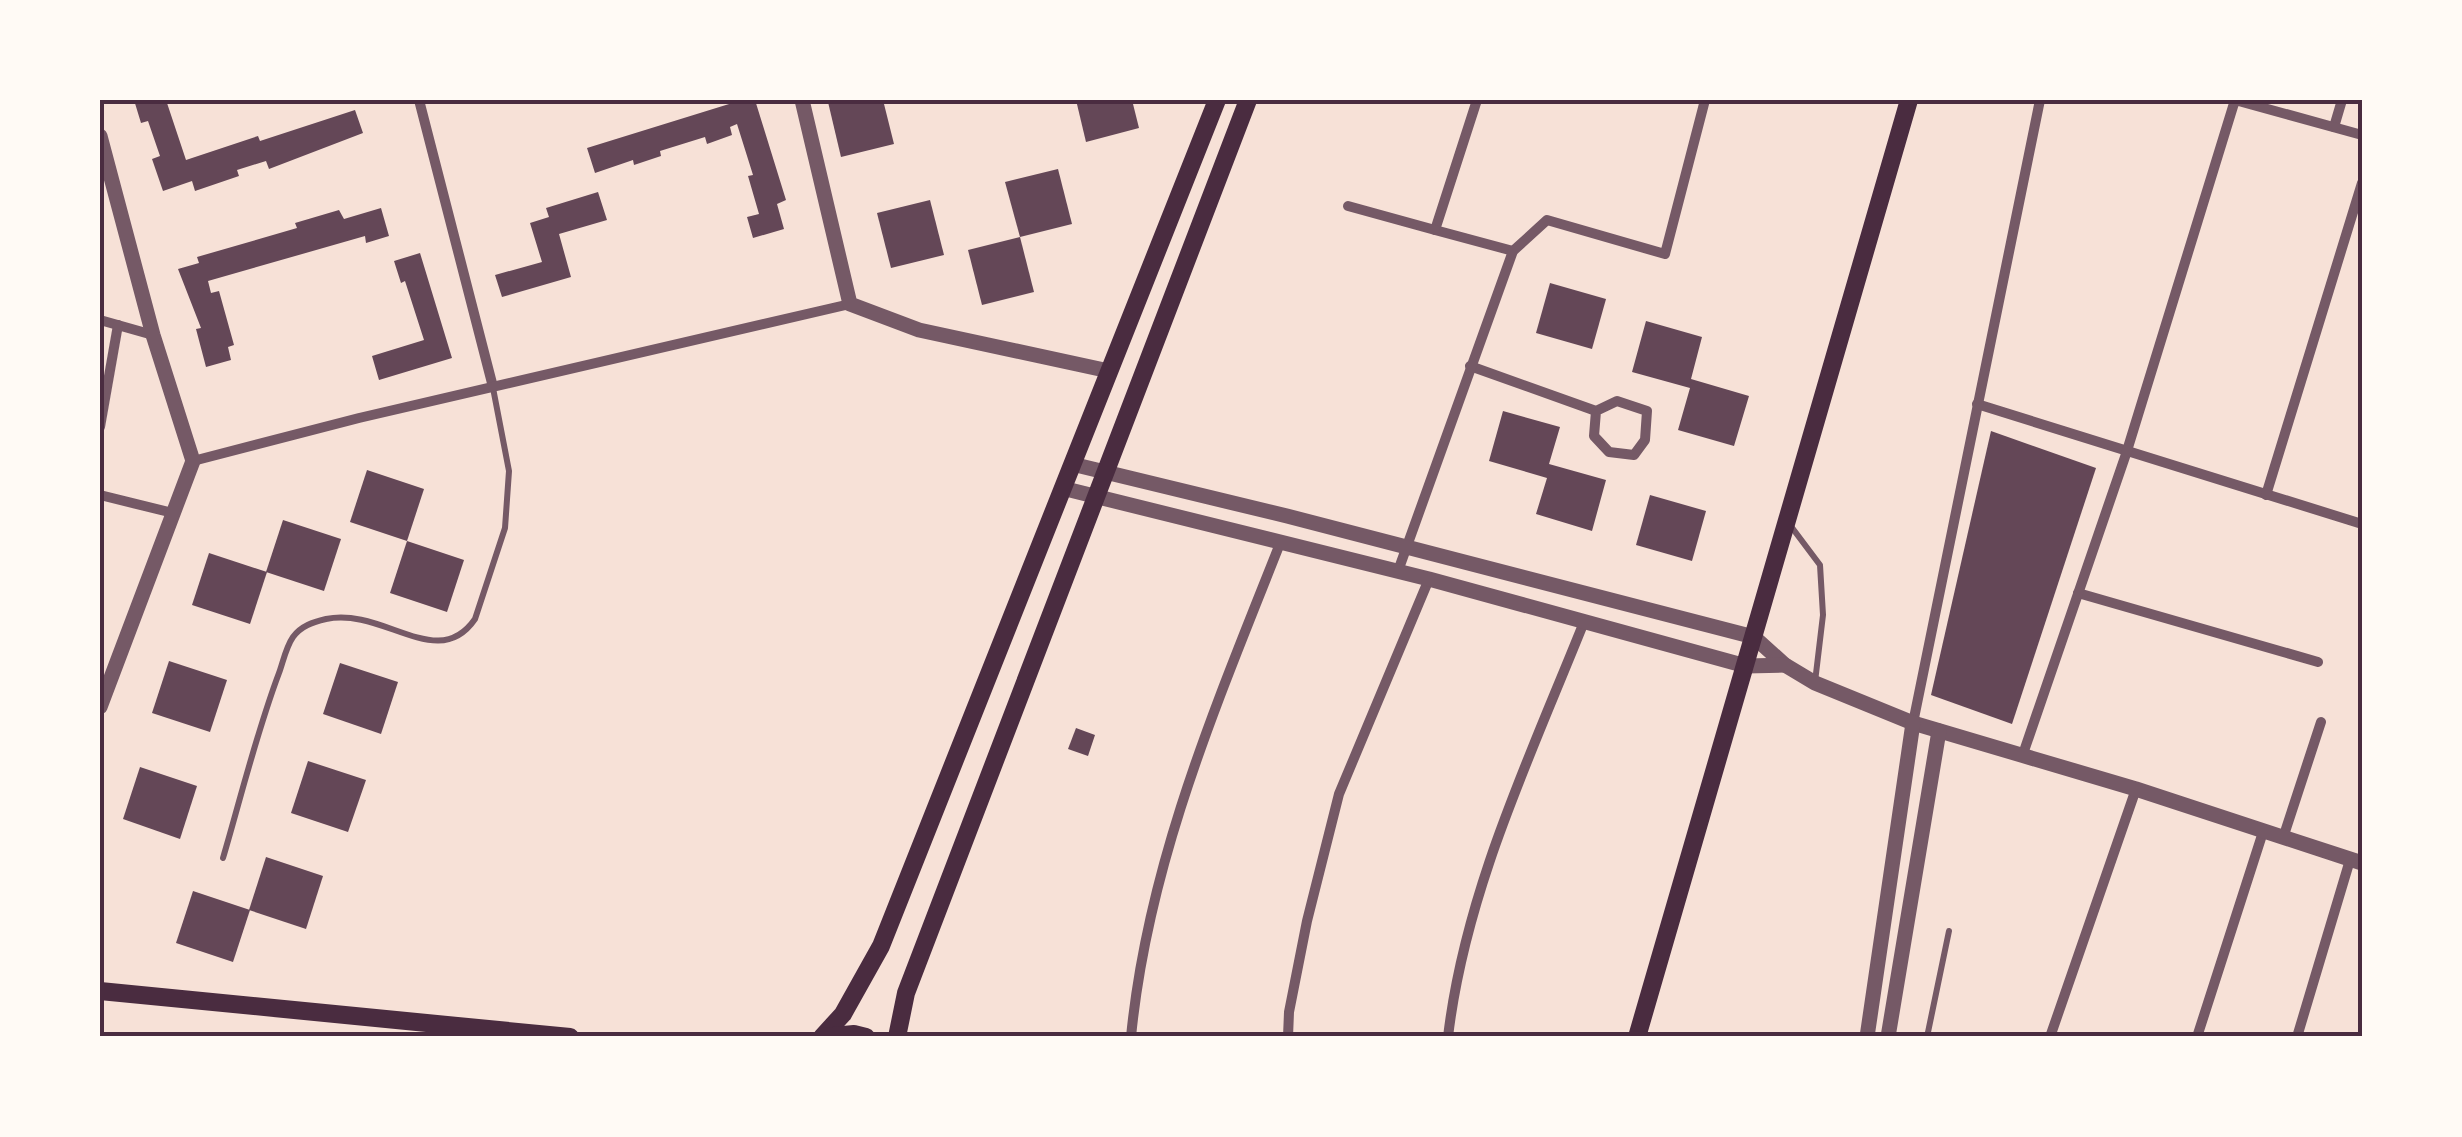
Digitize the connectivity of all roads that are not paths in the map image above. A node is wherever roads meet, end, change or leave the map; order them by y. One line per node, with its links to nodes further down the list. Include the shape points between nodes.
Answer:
1 (419, 100): 24 (street)
2 (802, 100): 18 (street)
3 (1217, 100): 23 (main road)
4 (1248, 100): 31 (main road)
5 (1477, 100): 16 (street)
6 (1705, 100): 17 (street, via 1665,254 1547,220)
7 (1909, 100): 37 (main road)
8 (2040, 100): 25 (street)
9 (2236, 100): 11 (street); 28 (street)
10 (2342, 100): 11 (street)
11 (2334, 127): 12 (street)
12 (2362, 135)
13 (100, 136): 21 (street)
14 (2362, 183): 34 (street)
15 (1348, 206): 16 (street)
16 (1435, 230): 17 (street)
17 (1513, 250): 22 (street)
18 (850, 304): 23 (street, via 918,330); 24 (street)
19 (100, 320): 20 (street)
20 (118, 325): 21 (street); 27 (street)
21 (153, 334): 29 (street)
22 (1470, 366): 26 (street); 40 (street)
23 (1109, 371): 30 (main road)
24 (493, 386): 29 (street); 58 (lane, via 509,472 505,528 474,619 452,640 434,644 354,617 308,624 292,638)
25 (1977, 404): 28 (street); 52 (street)
26 (1596, 411): 26 (street, via 1594,436 1609,452 1634,455 1646,440 1647,410 1617,401)
27 (100, 427)
28 (2126, 451): 34 (street); 43 (street)
29 (193, 461): 36 (street)
30 (1072, 464): 31 (street); 32 (main road)
31 (1107, 472): 35 (main road); 40 (street)
32 (1062, 488): 35 (street); 63 (main road, via 881,946 844,1014)
33 (100, 495): 36 (street)
34 (2266, 495): 38 (street)
35 (1097, 498): 39 (street); 65 (main road, via 906,992)
36 (174, 513): 50 (street)
37 (1788, 521): 45 (main road); 49 (lane, via 1820,564 1823,615)
38 (2362, 524)
39 (1280, 542): 41 (street); 66 (street, via 1188,779 1153,897)
40 (1406, 547): 41 (street); 45 (street)
41 (1398, 571): 42 (street)
42 (1429, 579): 44 (street); 67 (street, via 1339,794)
43 (2078, 593): 46 (street); 54 (street)
44 (1584, 622): 47 (street); 68 (street, via 1500,830 1467,934)
45 (1754, 637): 47 (main road); 48 (street)
46 (2318, 662)
47 (1746, 666): 48 (street); 69 (main road)
48 (1785, 666): 49 (street)
49 (1815, 683): 52 (street)
50 (100, 707)
51 (2321, 722): 57 (street)
52 (1912, 723): 53 (street); 70 (street)
53 (1939, 731): 54 (street); 71 (street)
54 (2022, 754): 55 (street)
55 (2136, 789): 56 (street); 73 (street)
56 (2263, 832): 57 (street); 74 (street)
57 (2283, 838): 59 (street)
58 (223, 858)
59 (2356, 861): 75 (street)
60 (1949, 931): 72 (lane)
61 (100, 990): 62 (main road)
62 (570, 1037)
63 (822, 1037): 64 (main road)
64 (866, 1037)
65 (898, 1037)
66 (1132, 1037)
67 (1288, 1037)
68 (1448, 1037)
69 (1637, 1037)
70 (1868, 1037)
71 (1888, 1037)
72 (1927, 1037)
73 (2050, 1037)
74 (2197, 1037)
75 (2297, 1037)

